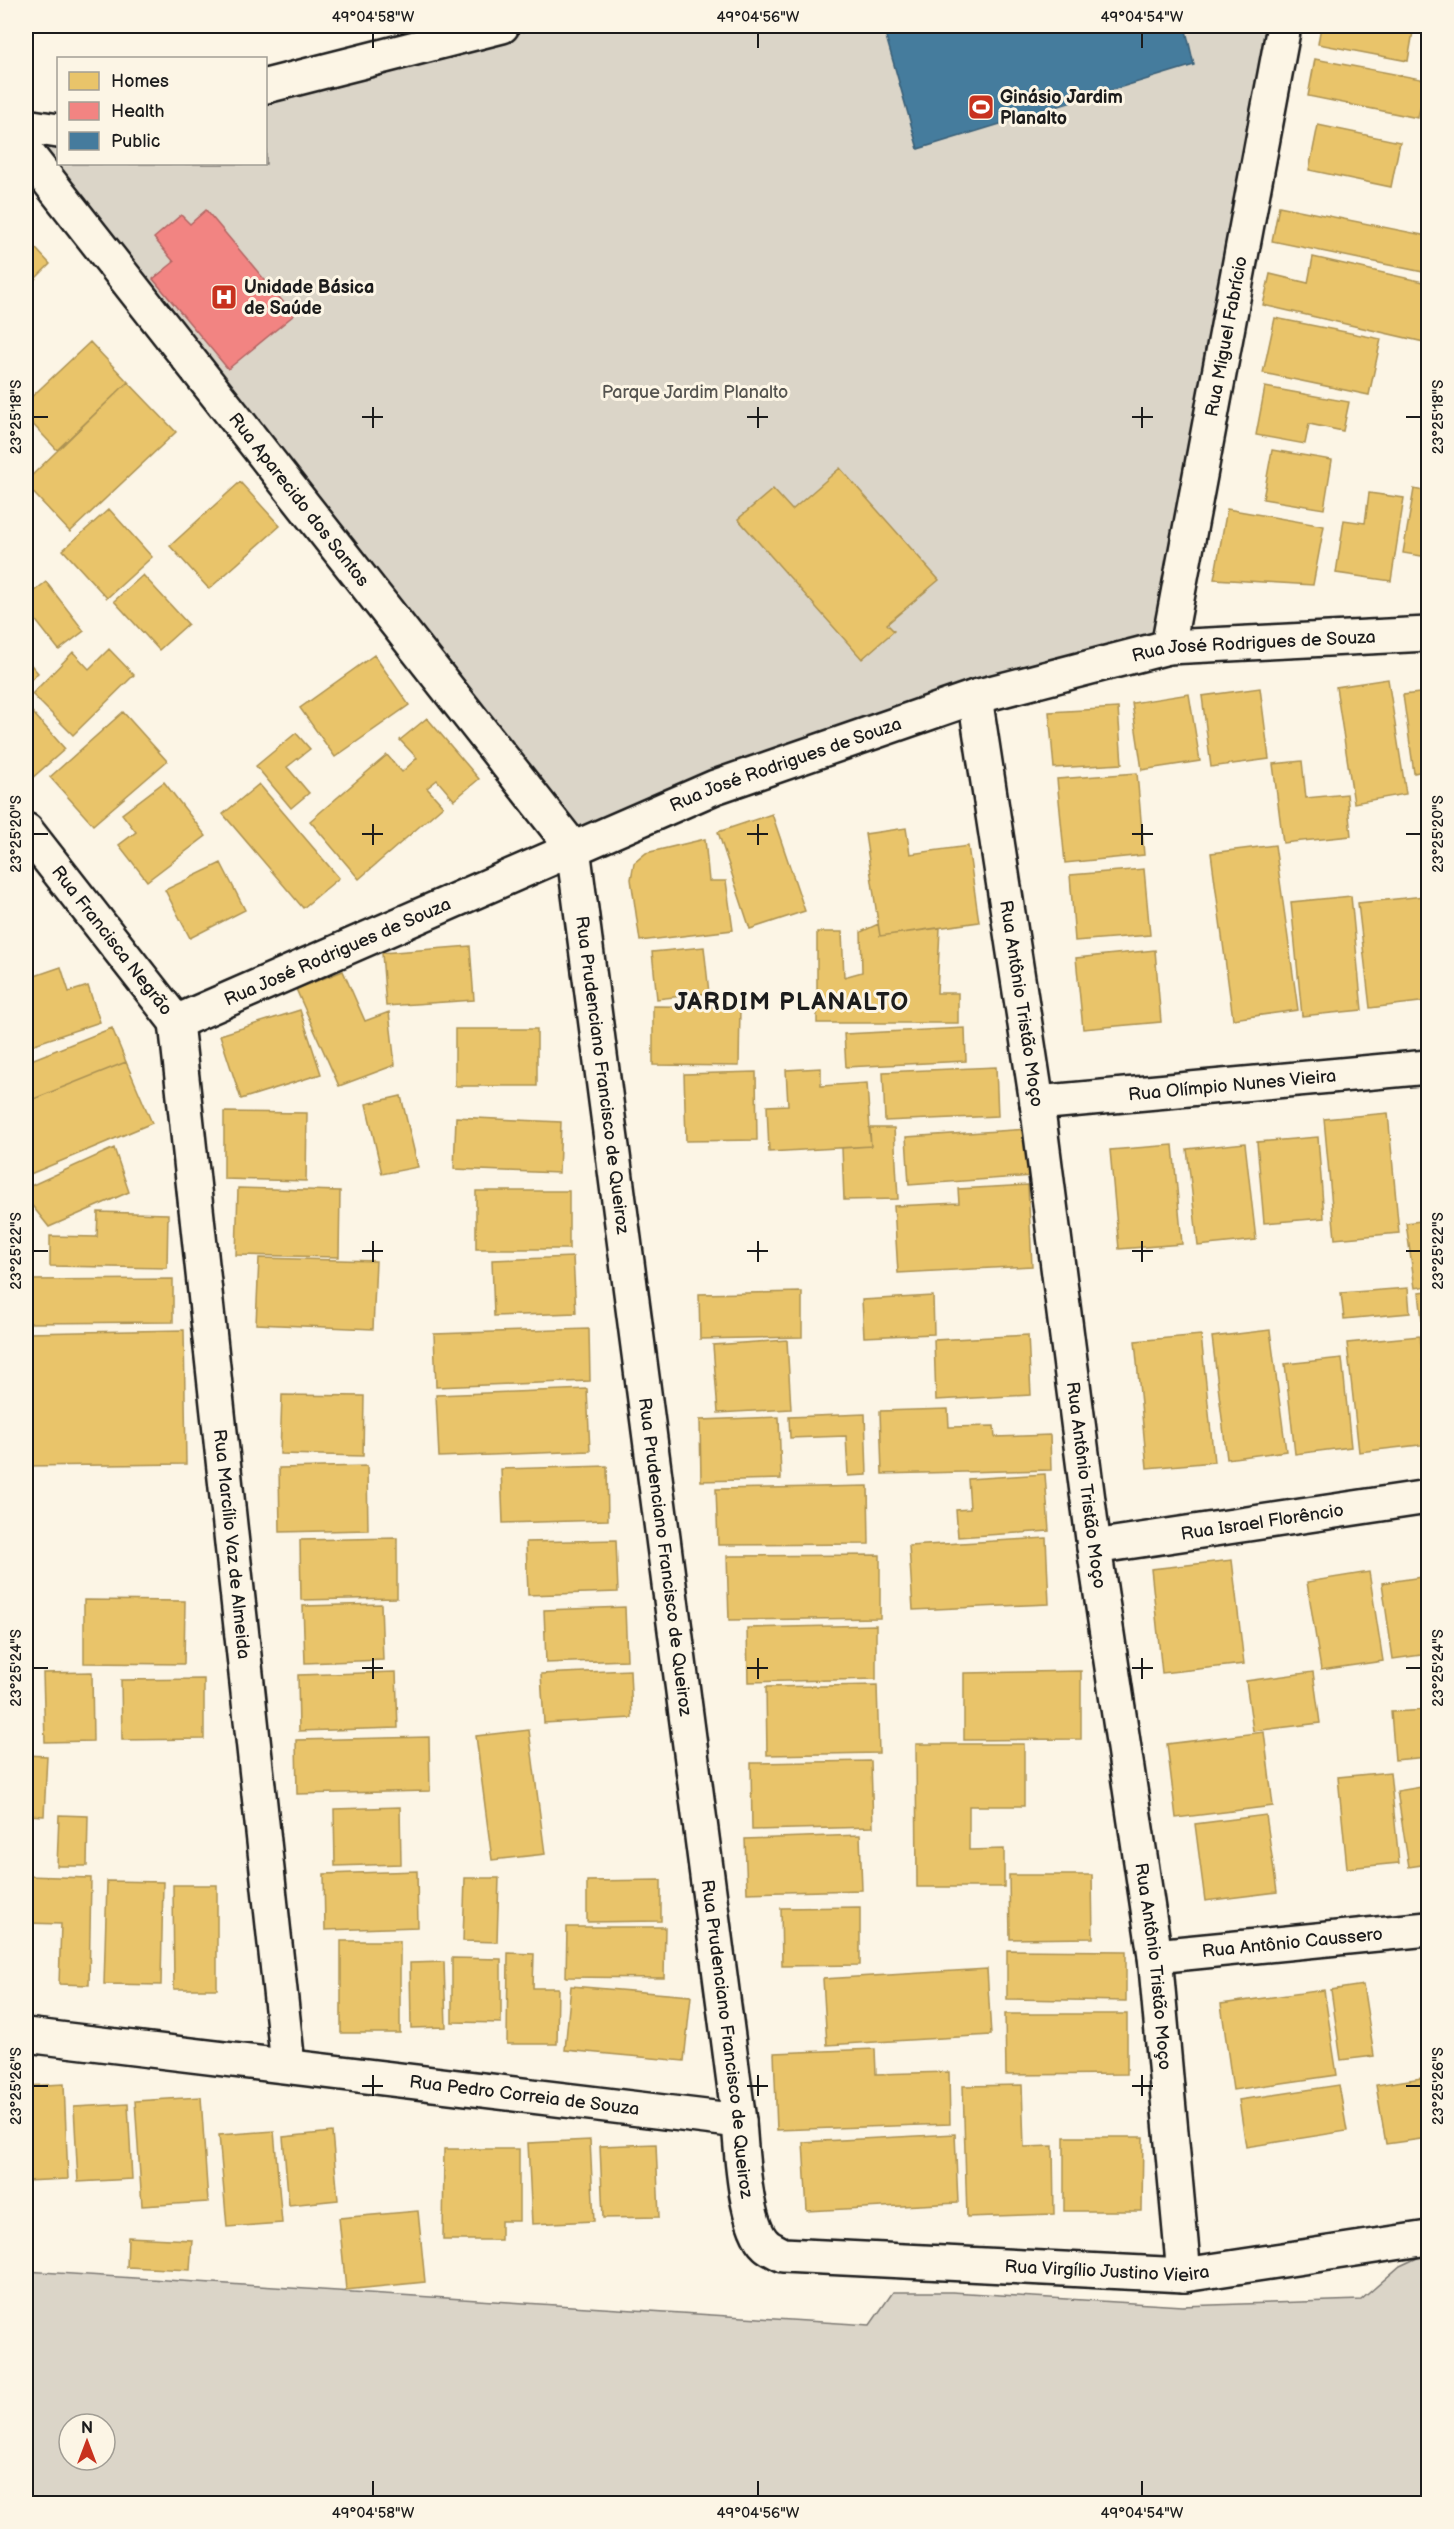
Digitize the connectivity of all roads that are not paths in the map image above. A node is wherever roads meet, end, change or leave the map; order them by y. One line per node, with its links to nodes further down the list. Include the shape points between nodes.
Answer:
1 (502, 26): 3 (street)
2 (1284, 26): 8 (street, Rua Miguel Fabrício)
3 (267, 87)
4 (26, 126): 5 (street)
5 (57, 131)
6 (26, 152): 11 (street, Rua Aparecido dos Santos)
7 (1428, 634): 8 (street, Rua José Rodrigues de Souza)
8 (1168, 647): 9 (street, Rua José Rodrigues de Souza)
9 (975, 698): 11 (street, Rua José Rodrigues de Souza, via 716,787); 14 (street, Rua Antônio Tristão Moço)
10 (26, 830): 12 (street, Rua Francisca Negrão)
11 (573, 848): 12 (street, Rua José Rodrigues de Souza); 21 (street, Rua Prudenciano Francisco de Queiroz)
12 (177, 1022): 20 (street, Rua Marcílio Vaz de Almeida)
13 (1428, 1067): 14 (street, Rua Olímpio Nunes Vieira)
14 (1037, 1103): 16 (street, Rua Antônio Tristão Moço)
15 (1428, 1497): 16 (street, Rua Israel Florêncio)
16 (1094, 1547): 18 (street, Rua Antônio Tristão Moço)
17 (1428, 1929): 18 (street, Rua Antônio Caussero)
18 (1155, 1956): 24 (street, Rua Antônio Tristão Moço)
19 (26, 2035): 20 (street, Rua Pedro Correia de Souza)
20 (288, 2065): 21 (street, Rua Pedro Correia de Souza)
21 (739, 2121): 23 (street, Rua Prudenciano Francisco de Queiroz, via 748,2204 765,2245)
22 (1428, 2238): 24 (street, Rua Virgílio Justino Vieira)
23 (783, 2254): 24 (street, Rua Virgílio Justino Vieira)
24 (1184, 2275)

